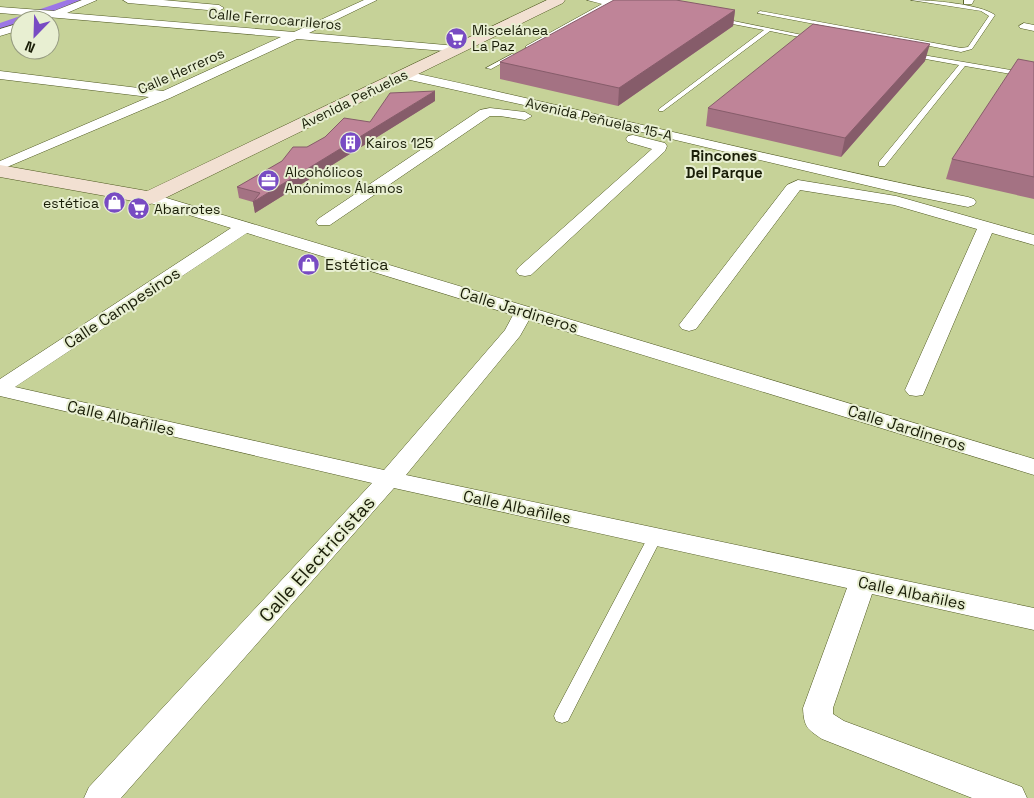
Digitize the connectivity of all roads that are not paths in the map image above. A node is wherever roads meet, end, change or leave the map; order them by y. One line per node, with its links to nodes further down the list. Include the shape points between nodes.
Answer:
1 (92, 0): 10 (street)
2 (128, 0): 9 (street)
3 (372, 0): 15 (street, Calle Herreros)
4 (558, 0): 17 (street, Avenida Peñuelas)
5 (590, 0): 7 (lane)
6 (914, 0): 11 (lane, via 982,10 992,15 970,48 961,50)
7 (607, 3): 8 (lane); 20 (lane)
8 (634, 4)
9 (219, 8)
10 (60, 11)
11 (760, 13)
12 (60, 17): 15 (street, Calle Ferrocarrileros)
13 (710, 19): 14 (lane)
14 (768, 30): 16 (lane); 25 (lane)
15 (296, 36): 17 (street, Calle Ferrocarrileros); 24 (street, Calle Herreros)
16 (817, 38)
17 (458, 49): 22 (street, Avenida Peñuelas)
18 (904, 54): 19 (lane)
19 (963, 64): 23 (lane); 30 (lane)
20 (489, 68)
21 (0, 75): 24 (street)
22 (405, 75): 26 (street, Avenida Peñuelas 15-A); 35 (street, Avenida Peñuelas)
23 (1034, 76)
24 (164, 95): 31 (street, Calle Herreros)
25 (660, 110)
26 (583, 114): 28 (street); 29 (street, Avenida Peñuelas 15-A)
27 (539, 119): 37 (street, via 500,111 485,113)
28 (568, 125)
29 (595, 126): 33 (street, Avenida Peñuelas 15-A); 41 (street, via 660,146)
30 (882, 164)
31 (0, 166)
32 (0, 171): 35 (street, Calle Jardineros)
33 (874, 190): 34 (street); 43 (street, via 805,184 792,188)
34 (897, 195): 36 (street); 39 (street)
35 (150, 198): 38 (street, Calle Jardineros)
36 (968, 202)
37 (324, 222)
38 (244, 227): 42 (street, Calle Jardineros); 44 (street, Calle Campesinos)
39 (986, 227): 40 (street); 45 (street)
40 (1034, 240)
41 (525, 271)
42 (524, 312): 46 (street, Calle Jardineros); 47 (street, Calle Electricistas, via 513,332)
43 (689, 325)
44 (0, 389): 47 (street, Calle Albañiles)
45 (916, 390)
46 (1034, 467)
47 (389, 479): 48 (street, Calle Albañiles); 52 (street, Calle Electricistas)
48 (655, 537): 49 (street, Calle Albañiles); 51 (lane)
49 (863, 582): 50 (street, Calle Albañiles); 53 (street, via 818,708 819,721 833,730)
50 (1034, 620)
51 (562, 716)
52 (100, 798)
53 (1011, 798)

